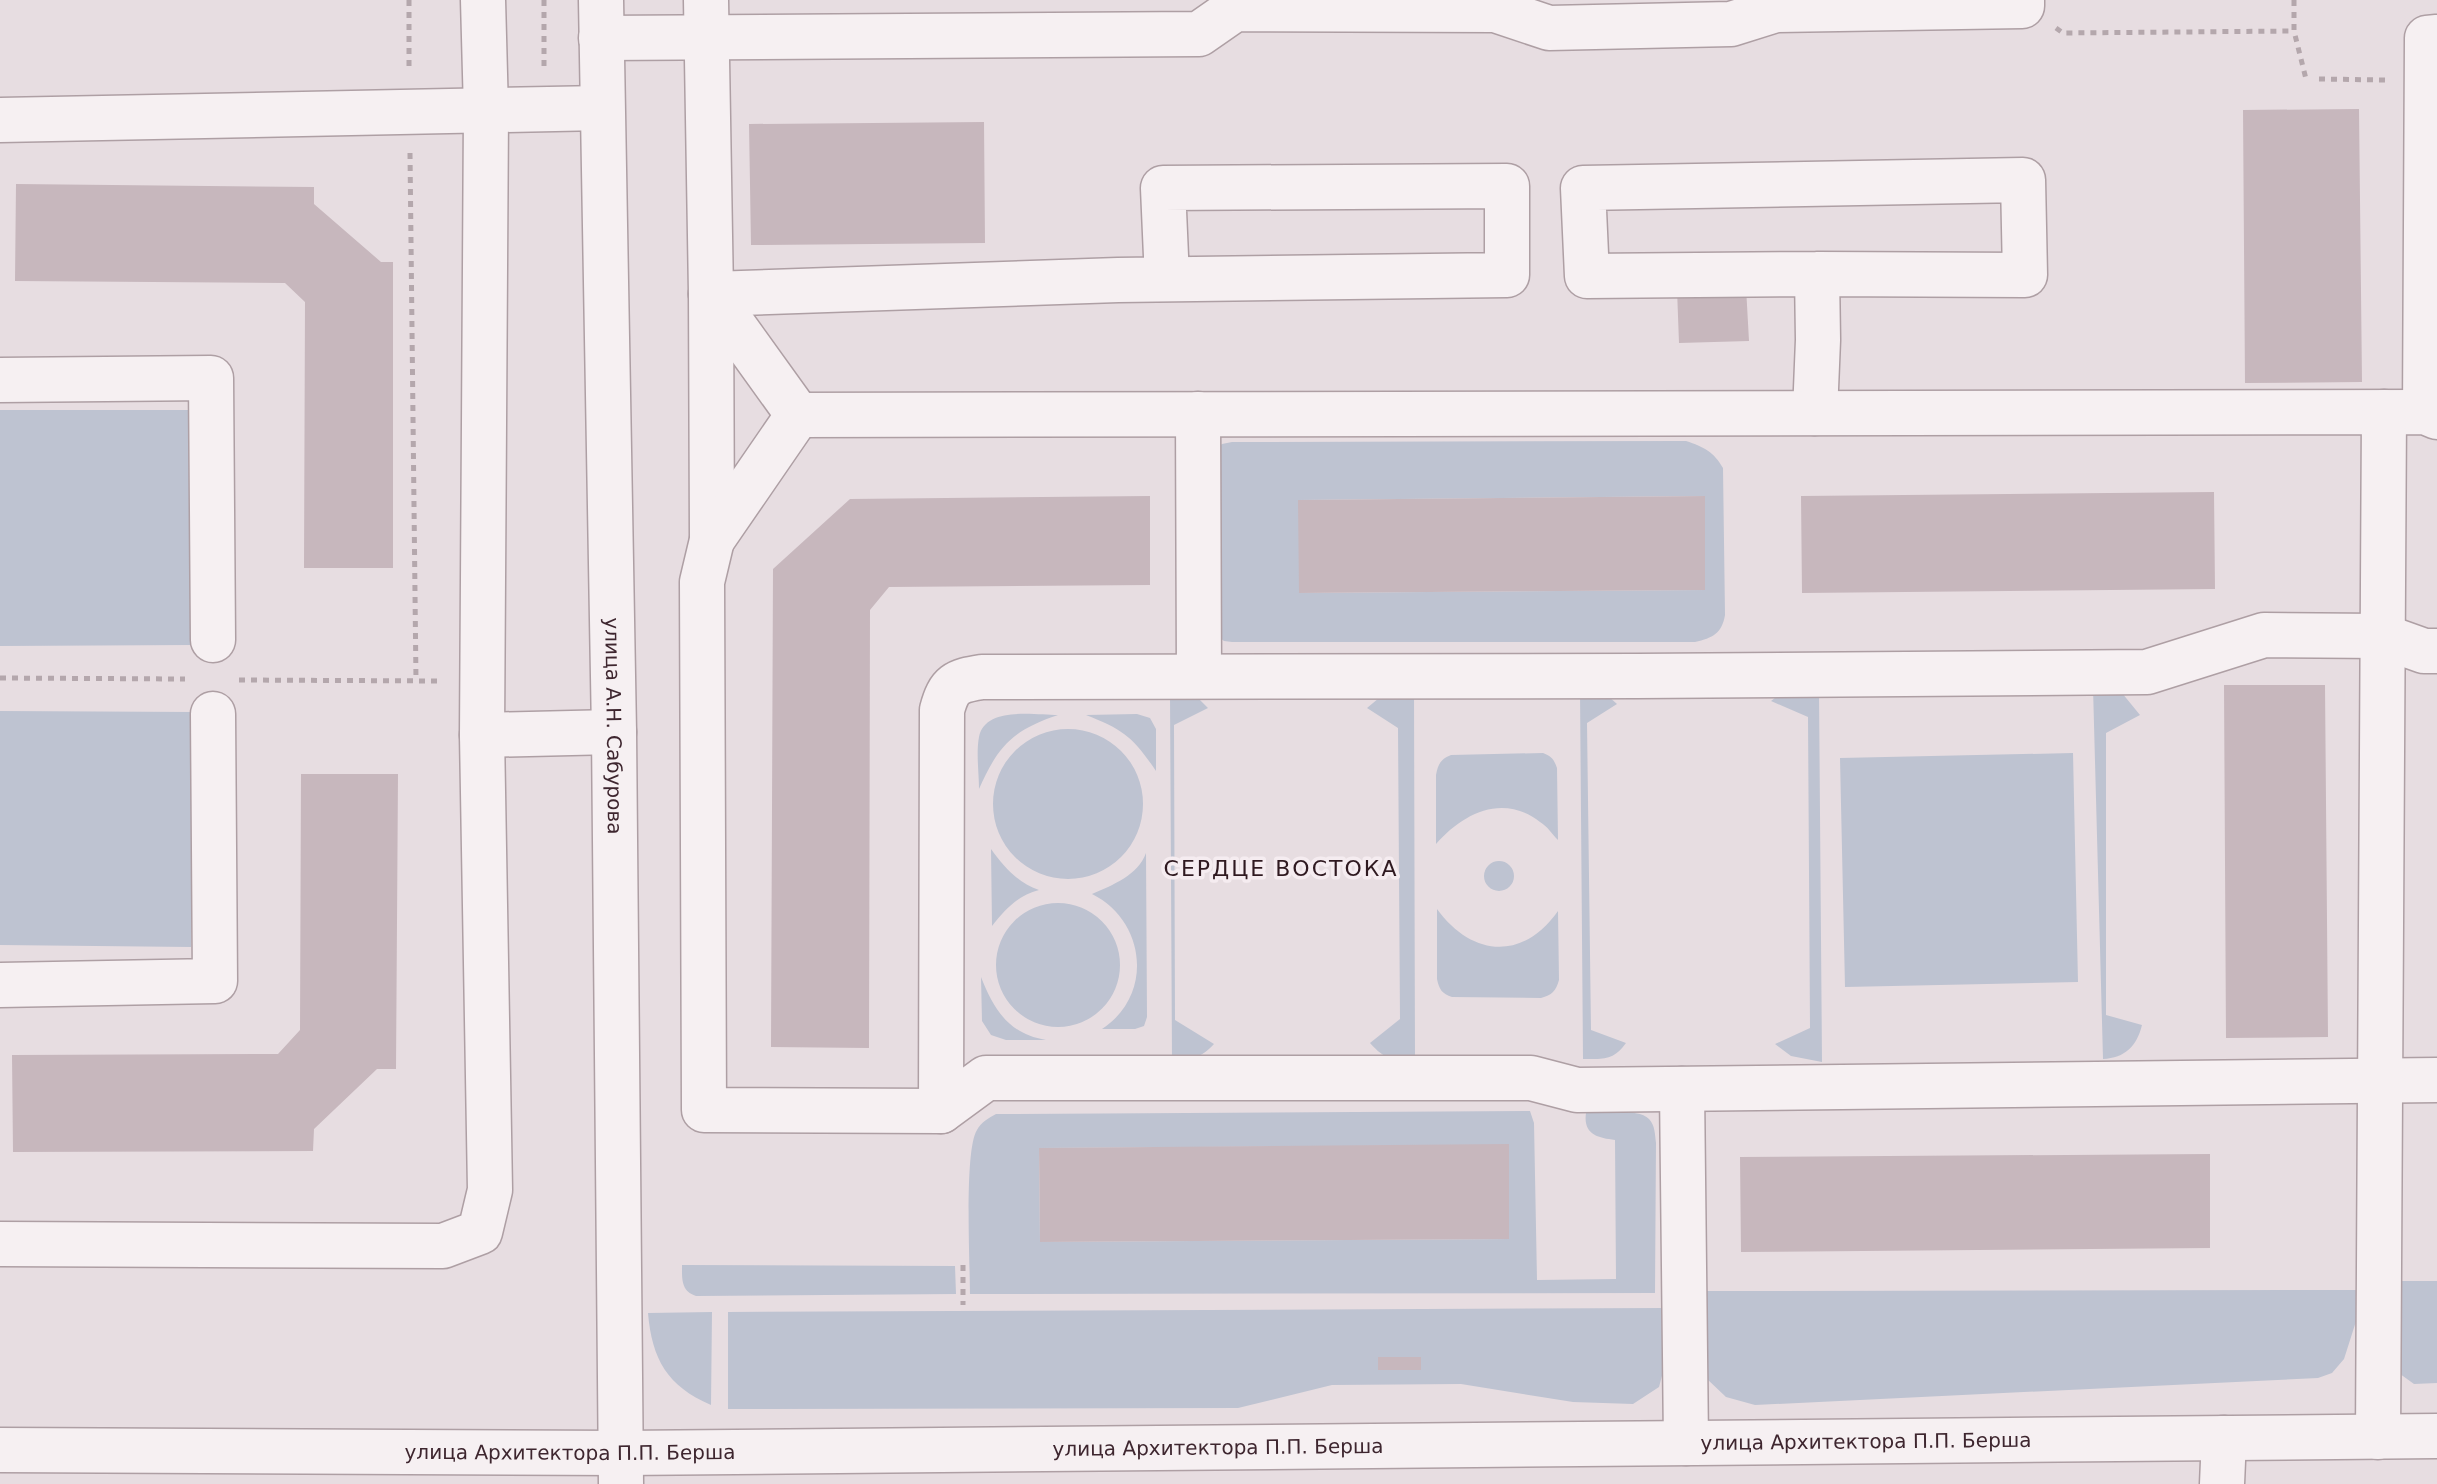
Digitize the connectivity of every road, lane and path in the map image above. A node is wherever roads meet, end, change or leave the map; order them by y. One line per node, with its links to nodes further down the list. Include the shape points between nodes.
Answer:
1 (409, 0): 18 (path)
2 (483, 0): 17 (street)
3 (544, 0): 12 (path)
4 (2294, 0): 10 (path)
5 (2022, 3): 7 (street); 10 (path, via 2063,33)
6 (1235, 4): 7 (street, via 1495,10 1549,28 1731,24); 9 (street, via 1199,34)
7 (1776, 5)
8 (601, 19): 9 (street); 16 (street, улица А.Н. Сабурова)
9 (706, 19): 22 (street)
10 (2294, 31): 13 (path)
11 (2437, 37): 15 (street, via 2427,38)
12 (544, 71)
13 (2306, 79)
14 (2319, 79): 15 (path)
15 (2426, 81): 26 (street)
16 (602, 108): 17 (street); 35 (street, улица А.Н. Сабурова)
17 (486, 111): 18 (street); 36 (street)
18 (410, 112): 19 (street); 33 (path)
19 (0, 120)
20 (1817, 274): 20 (street, via 2025,275 2023,180 1583,188 1587,276); 24 (street)
21 (1167, 279): 21 (street, via 1507,275 1507,186 1163,188); 22 (street)
22 (711, 294): 27 (street); 28 (street)
23 (0, 380): 30 (street, via 211,378)
24 (1815, 413): 25 (street); 26 (street)
25 (1198, 414): 27 (street); 32 (street)
26 (2416, 414): 29 (street)
27 (798, 415): 28 (street)
28 (712, 540): 41 (street, via 702,582 704,1110)
29 (2382, 636): 31 (street); 32 (street, via 2264,635 2147,672); 38 (street)
30 (213, 640)
31 (2437, 651)
32 (1199, 676): 41 (street, via 982,677 963,680 947,691 942,710)
33 (416, 681)
34 (213, 714): 37 (street, via 215,981)
35 (614, 732): 36 (street); 50 (street, улица А.Н. Сабурова)
36 (482, 735): 42 (street, via 490,1190 480,1232 443,1246)
37 (0, 985)
38 (2380, 1080): 39 (street); 40 (street); 46 (street)
39 (2437, 1080)
40 (1682, 1089): 41 (street, via 1577,1090 1531,1078 986,1078); 48 (street)
41 (941, 1111)
42 (0, 1244)
43 (963, 1265): 44 (path)
44 (963, 1305)
45 (2437, 1436): 46 (street, улица Архитектора П.П. Берша)
46 (2378, 1437): 47 (street, улица Архитектора П.П. Берша)
47 (2224, 1438): 48 (street, улица Архитектора П.П. Берша); 51 (street)
48 (1686, 1443): 50 (street, улица Архитектора П.П. Берша)
49 (0, 1450): 50 (street, улица Архитектора П.П. Берша)
50 (621, 1468)
51 (2222, 1484)

